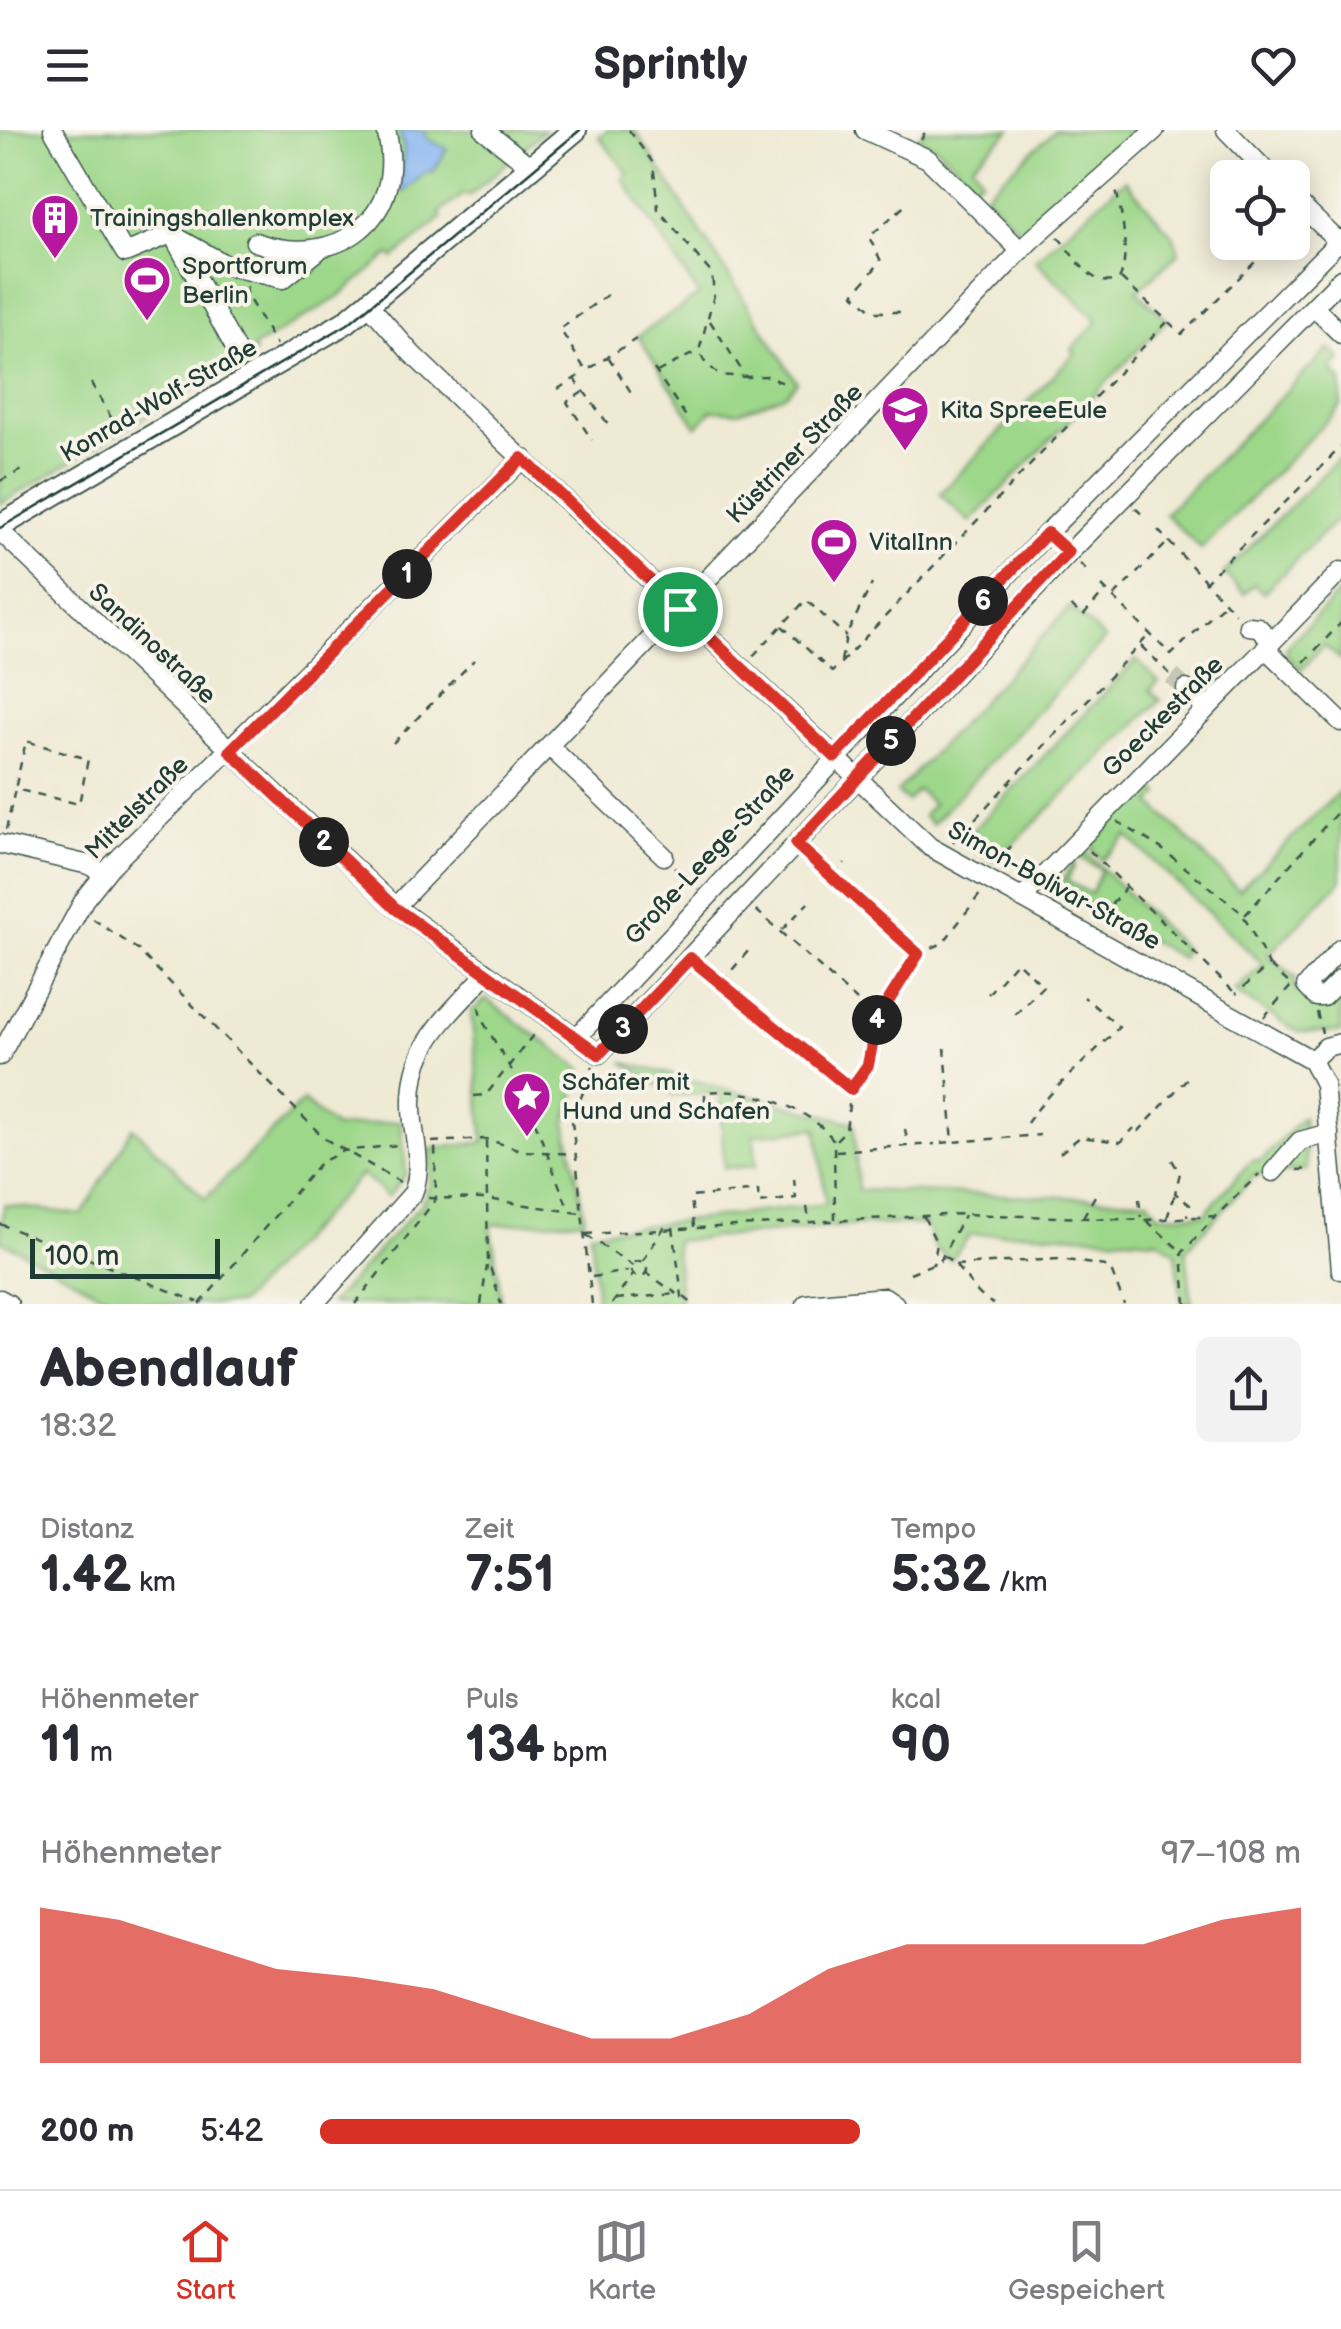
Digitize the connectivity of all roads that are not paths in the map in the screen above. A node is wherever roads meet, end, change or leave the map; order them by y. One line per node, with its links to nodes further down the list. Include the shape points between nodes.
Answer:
1 (53, 130): 11 (street, via 125,253 165,234)
2 (386, 130): 14 (street, via 392,166 384,197 358,231)
3 (484, 130): 9 (street)
4 (575, 130): 9 (main road, Konrad-Wolf-Straße)
5 (866, 130): 15 (street, via 928,159)
6 (1156, 130): 15 (street, Küstriner Straße)
7 (1226, 130): 8 (street)
8 (1255, 160)
9 (531, 167): 17 (main road, Konrad-Wolf-Straße)
10 (1310, 214): 13 (street)
11 (176, 241): 14 (street, via 228,266 282,278); 20 (street)
12 (255, 242): 14 (street)
13 (1340, 242): 23 (street, Große-Leege-Straße)
14 (318, 251)
15 (1022, 251): 26 (street, Küstriner Straße)
16 (1341, 279): 18 (street)
17 (369, 305): 21 (street, Simon-Bolivar-Straße); 22 (main road, Konrad-Wolf-Straße)
18 (1314, 307): 19 (street); 24 (street)
19 (1341, 334)
20 (235, 348)
21 (522, 458): 26 (street, Simon-Bolivar-Straße); 33 (street, Mittelstraße)
22 (0, 528): 33 (street, Sandinostraße)
23 (1047, 533): 24 (street); 34 (street, Große-Leege-Straße)
24 (1071, 555): 35 (street)
25 (1341, 572): 28 (street, Goeckestraße)
26 (680, 609): 32 (street, Küstriner Straße); 34 (street, Simon-Bolivar-Straße)
27 (1242, 620): 28 (street, via 1258,627)
28 (1269, 644): 30 (street, Goeckestraße); 31 (street)
29 (1179, 683): 30 (street)
30 (1206, 708): 39 (street, Goeckestraße)
31 (1341, 722)
32 (549, 746): 37 (street); 40 (street, Küstriner Straße)
33 (230, 751): 38 (street, Mittelstraße); 40 (street, Sandinostraße)
34 (835, 757): 35 (street, Simon-Bolivar-Straße); 44 (street, Große-Leege-Straße)
35 (857, 778): 39 (street, Simon-Bolivar-Straße, via 930,848); 44 (street, Sandinostraße, via 599,1054)
36 (2, 840): 38 (street)
37 (664, 856)
38 (104, 874): 46 (street, Mittelstraße)
39 (1022, 898): 47 (street, Simon-Bolivar-Straße)
40 (395, 908): 43 (street, Sandinostraße)
41 (1341, 948): 42 (street, via 1299,984 1320,998)
42 (1341, 979)
43 (481, 980): 44 (street, Sandinostraße); 54 (street, via 416,1059 410,1097 425,1142 414,1192)
44 (576, 1038)
45 (1341, 1043): 47 (street)
46 (0, 1056)
47 (1312, 1060): 48 (street, via 1323,1077)
48 (1328, 1133): 49 (street); 50 (street, via 1300,1141)
49 (1336, 1169): 51 (street)
50 (1273, 1172)
51 (1341, 1270)
52 (0, 1299): 53 (street)
53 (9, 1304)
54 (314, 1304)
55 (806, 1304): 56 (street, via 885,1296)
56 (895, 1304)

